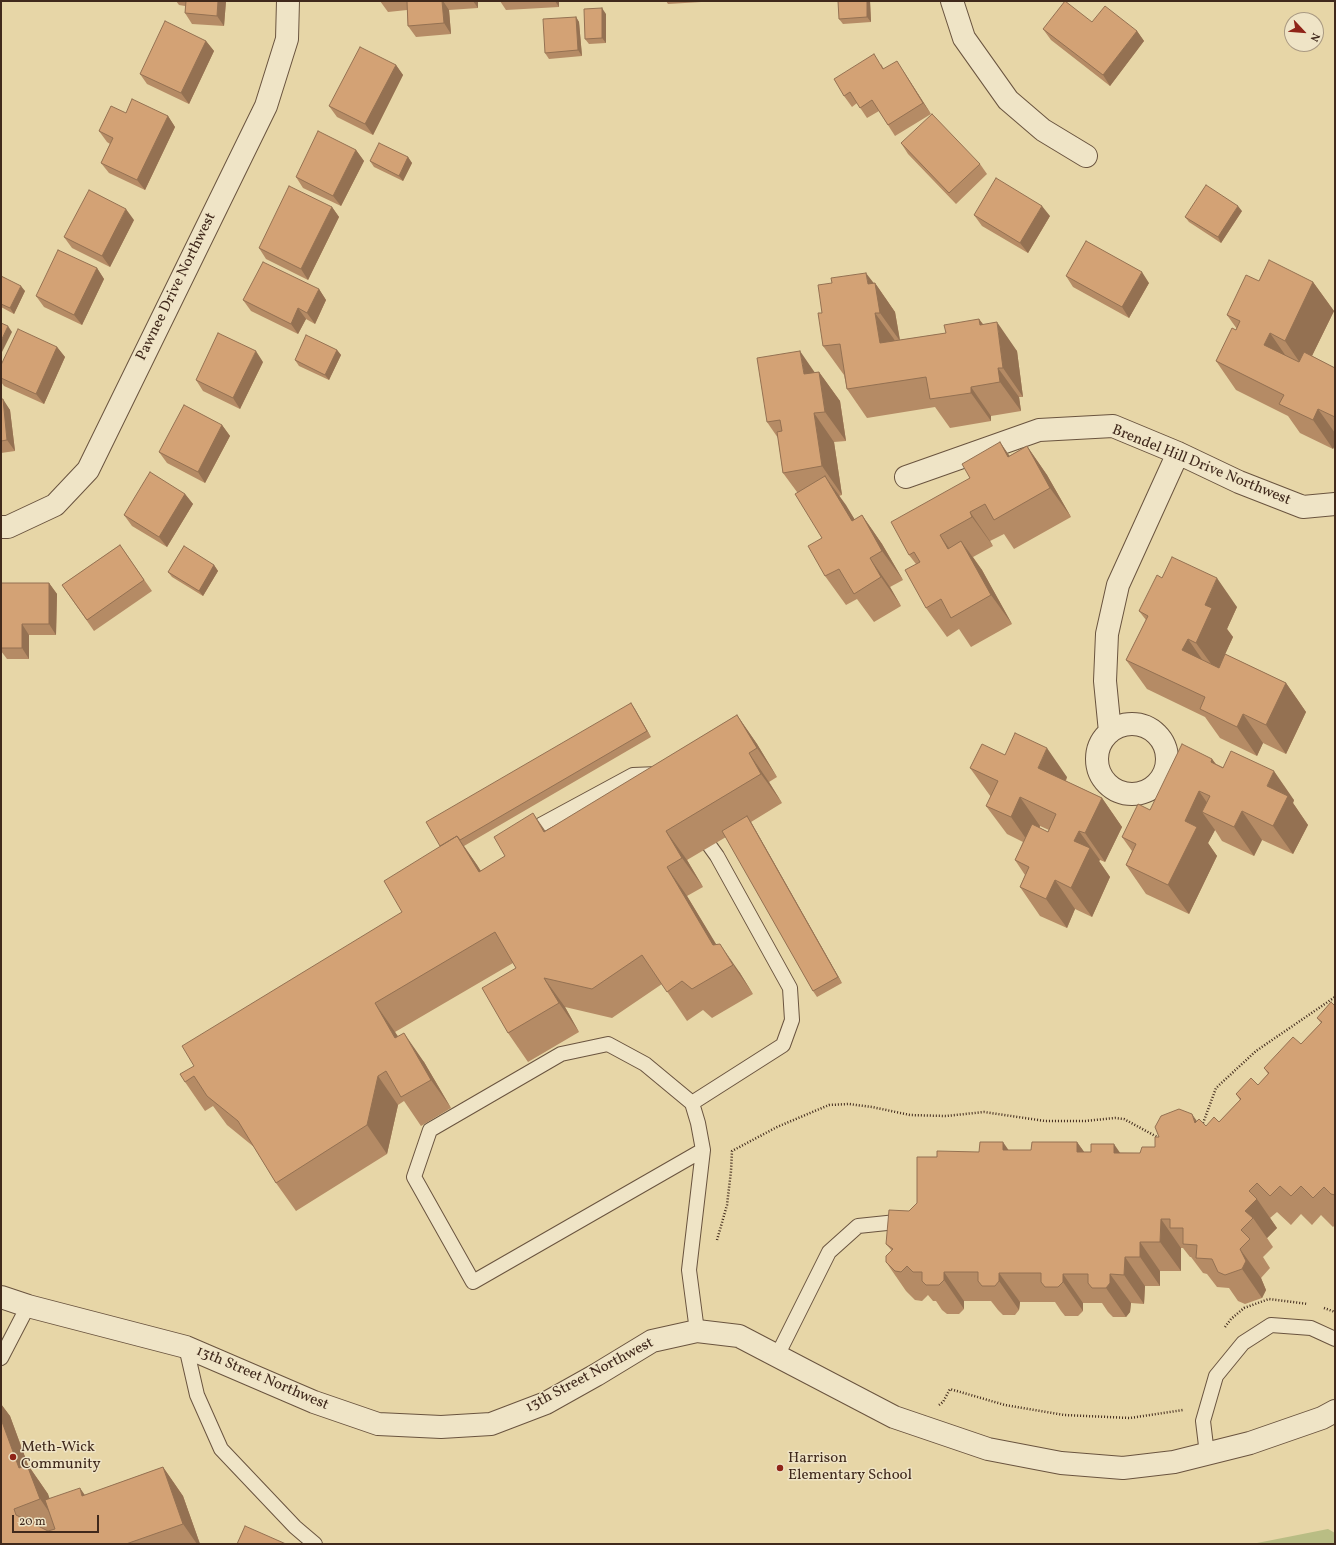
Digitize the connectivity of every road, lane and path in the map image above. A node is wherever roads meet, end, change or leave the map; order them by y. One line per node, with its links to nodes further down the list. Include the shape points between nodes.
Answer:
1 (288, 1): 7 (street, Pawnee Drive Northwest, via 287,39 266,106 88,470 55,504 8,527)
2 (952, 1): 3 (street, via 964,38 1008,100 1043,130)
3 (1086, 156)
4 (1178, 453): 5 (street, Brendel Hill Drive Northwest, via 1113,426 1039,430); 6 (street, Brendel Hill Drive Northwest, via 1238,482 1303,507); 8 (street, via 1118,585 1106,641 1105,681)
5 (906, 476)
6 (1335, 504)
7 (1, 527)
8 (1110, 732)
9 (668, 786): 11 (lane, via 659,774 634,775)
10 (690, 818): 13 (lane, via 716,856 790,988 792,1020 783,1045)
11 (515, 839)
12 (1335, 997): 14 (path, via 1256,1051 1216,1088 1202,1126)
13 (692, 1103): 16 (lane); 16 (lane, via 645,1064 608,1044 561,1054 430,1130 414,1177 473,1282)
14 (1195, 1126)
15 (1163, 1140): 18 (path, via 1124,1119 1115,1118 1045,1121 984,1112 946,1116 910,1115 849,1104 829,1105 777,1127 732,1151 727,1205)
16 (703, 1150): 25 (lane, via 689,1270)
17 (915, 1220): 28 (lane, via 858,1226 829,1252)
18 (715, 1247)
19 (1, 1297): 21 (street, 13th Street Northwest)
20 (1309, 1304): 24 (path, via 1269,1298 1244,1308)
21 (28, 1306): 27 (street, 13th Street Northwest); 29 (lane)
22 (1322, 1307): 23 (path)
23 (1335, 1312)
24 (1223, 1330)
25 (697, 1331): 27 (street, 13th Street Northwest, via 652,1341 546,1403 491,1424 441,1426 378,1424 314,1402); 28 (street, 13th Street Northwest, via 739,1336)
26 (1335, 1339): 33 (lane, via 1311,1328 1271,1325 1243,1343 1216,1376 1203,1421)
27 (186, 1347): 34 (lane, via 197,1395 221,1449 295,1527)
28 (777, 1356): 33 (street, 13th Street Northwest, via 894,1417 988,1449 1061,1463 1123,1468 1174,1462)
29 (1, 1358)
30 (936, 1406): 31 (path, via 943,1402 950,1389 1005,1405 1064,1415 1130,1418)
31 (1186, 1410)
32 (1335, 1411): 33 (street, 13th Street Northwest, via 1250,1443)
33 (1207, 1454)
34 (315, 1544)

